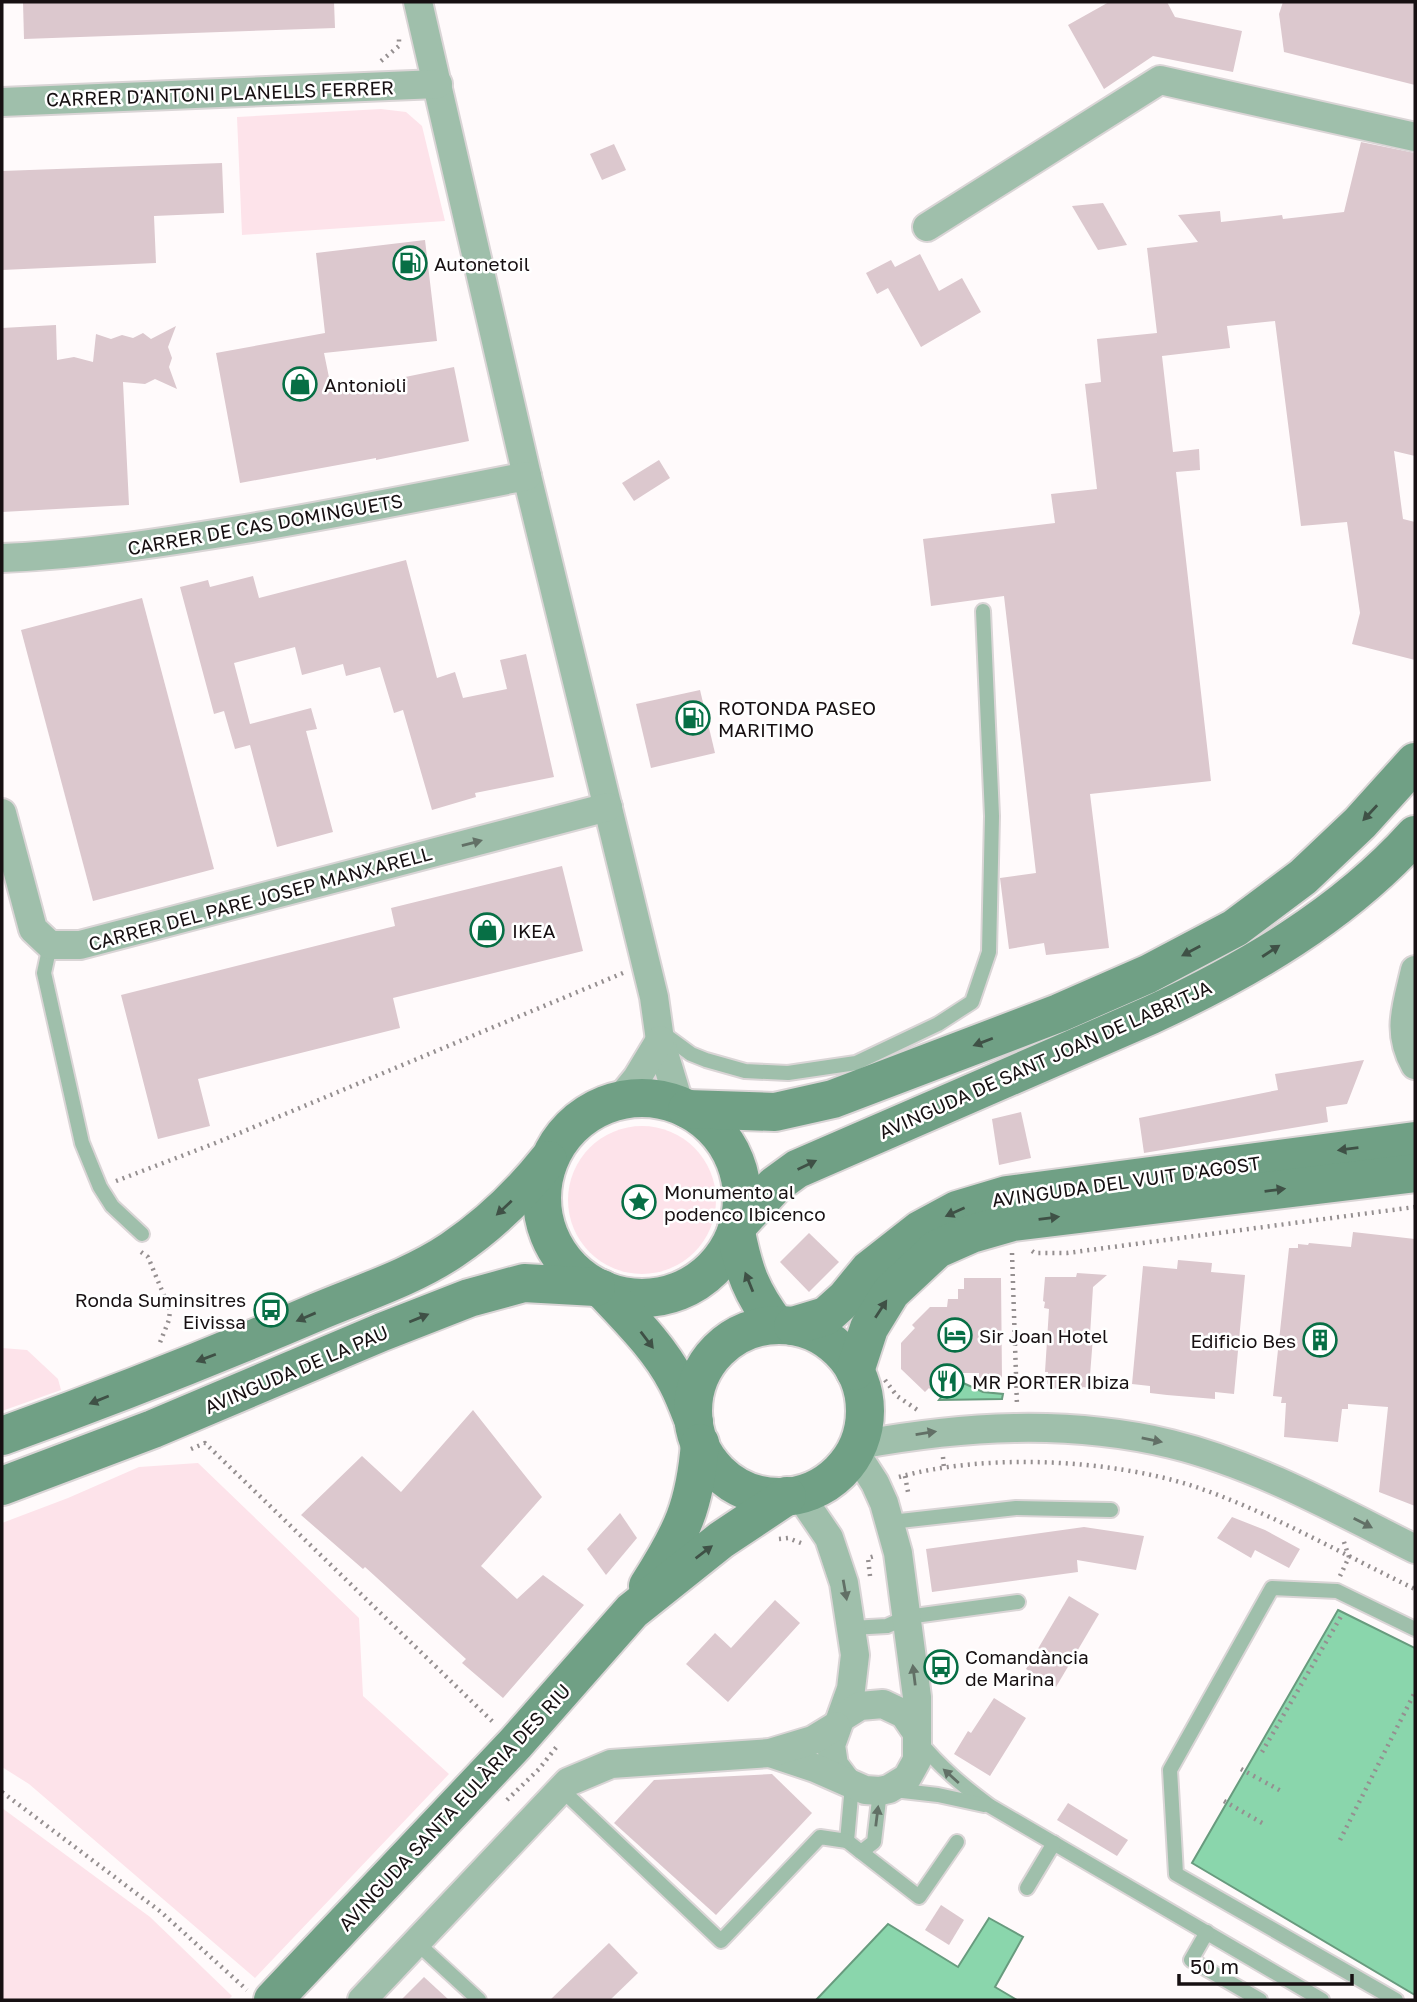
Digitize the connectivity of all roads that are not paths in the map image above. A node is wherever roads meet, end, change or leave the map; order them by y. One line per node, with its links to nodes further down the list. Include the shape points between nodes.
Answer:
1 (418, 2): 2 (street)
2 (438, 84): 3 (street, CARRER D'ANTONI PLANELLS FERRER); 6 (street)
3 (2, 102)
4 (1415, 137): 5 (street, via 1160,80)
5 (927, 227)
6 (527, 476): 7 (street, CARRER DE CAS DOMINGUETS, via 149,545); 10 (street)
7 (2, 558)
8 (983, 611): 15 (lane, via 992,817 989,952 972,1002 939,1024 856,1063 788,1073 745,1071 706,1060)
9 (1415, 762): 18 (main road, AVINGUDA DE SANT JOAN DE LABRITJA, one-way to 18, via 1303,877 1235,928 1148,974 833,1099 775,1112)
10 (608, 807): 13 (street, CARRER DEL PARE JOSEP MANXARELL, one-way to 10, via 80,945); 15 (street)
11 (2, 813): 13 (street, via 33,929)
12 (1415, 835): 22 (main road, AVINGUDA DE SANT JOAN DE LABRITJA, one-way to 12, via 775,1185 797,1170 1140,1020 1263,957 1369,881)
13 (50, 945): 23 (lane, via 44,973 82,1143 112,1206)
14 (1415, 970): 16 (street, via 1404,1038)
15 (660, 1036): 17 (street); 18 (street)
16 (1415, 1065)
17 (619, 1100): 18 (main road, via 658,1100); 20 (main road, via 585,1115)
18 (683, 1107): 22 (main road, via 713,1128 736,1163 741,1194)
19 (1415, 1141): 25 (main road, AVINGUDA DEL VUIT D'AGOST, one-way to 25, via 1007,1195 957,1210 920,1230 869,1270 826,1316)
20 (550, 1158): 24 (main road, via 541,1194 547,1231 566,1264); 28 (main road, one-way to 28, via 526,1188 451,1251 249,1341)
21 (1415, 1173): 26 (main road, AVINGUDA DEL VUIT D'AGOST, one-way to 21, via 869,1328 891,1292 937,1249 971,1234 1013,1222)
22 (737, 1229): 24 (main road, via 718,1263 673,1293 637,1298); 25 (main road, one-way to 22, via 760,1304 748,1283)
23 (142, 1234)
24 (599, 1288): 27 (main road, one-way to 27, via 637,1327 677,1381); 30 (main road, AVINGUDA DE LA PAU, one-way to 24, via 153,1429 469,1298 524,1283)
25 (785, 1326): 26 (main road, via 818,1334); 27 (main road, via 742,1334 714,1355 697,1387)
26 (869, 1370): 29 (main road, via 864,1395)
27 (697, 1433): 31 (main road, via 714,1466 734,1484 760,1494); 36 (main road, AVINGUDA SANTA EULÀRIA DES RIU, via 697,1478 684,1523)
28 (2, 1436)
29 (872, 1464): 31 (main road); 33 (street); 34 (street, one-way to 34, via 940,1431 1018,1427 1112,1433 1172,1444 1257,1473)
30 (2, 1486)
31 (793, 1495): 36 (main road, AVINGUDA SANTA EULÀRIA DES RIU, one-way to 31, via 721,1540); 38 (street, one-way to 38, via 829,1538 842,1576)
32 (1111, 1510): 33 (lane, via 1016,1508)
33 (898, 1528): 37 (street)
34 (1415, 1549)
35 (1018, 1602): 37 (lane)
36 (632, 1611): 54 (main road, AVINGUDA SANTA EULÀRIA DES RIU, via 515,1744)
37 (906, 1617): 38 (lane, via 887,1626); 41 (street, one-way to 37)
38 (851, 1628): 40 (street, via 855,1655 851,1689)
39 (1415, 1629): 59 (lane, via 1337,1591 1272,1588 1170,1770 1176,1874)
40 (839, 1722): 41 (street, via 860,1706 883,1704 904,1714); 42 (street, via 813,1740); 43 (street, via 831,1745 834,1765)
41 (918, 1736): 45 (street, via 917,1760 907,1778); 46 (lane, one-way to 41, via 943,1769)
42 (770, 1753): 43 (street); 44 (street, via 611,1765)
43 (849, 1783): 45 (street, via 865,1790); 47 (lane)
44 (561, 1789): 47 (lane, via 722,1941 820,1837); 53 (street)
45 (885, 1790): 46 (lane); 50 (lane, one-way to 45, via 874,1842)
46 (990, 1806): 49 (lane)
47 (847, 1841): 50 (lane)
48 (957, 1842): 50 (lane, via 919,1897)
49 (1054, 1843): 51 (lane); 52 (lane)
50 (862, 1852)
51 (1027, 1888)
52 (1207, 1932): 57 (lane, via 1191,1960); 58 (lane)
53 (416, 1942): 55 (street); 56 (lane)
54 (261, 1996)
55 (362, 2000)
56 (479, 2000)
57 (1260, 2000)
58 (1322, 2000)
59 (1396, 2000)

